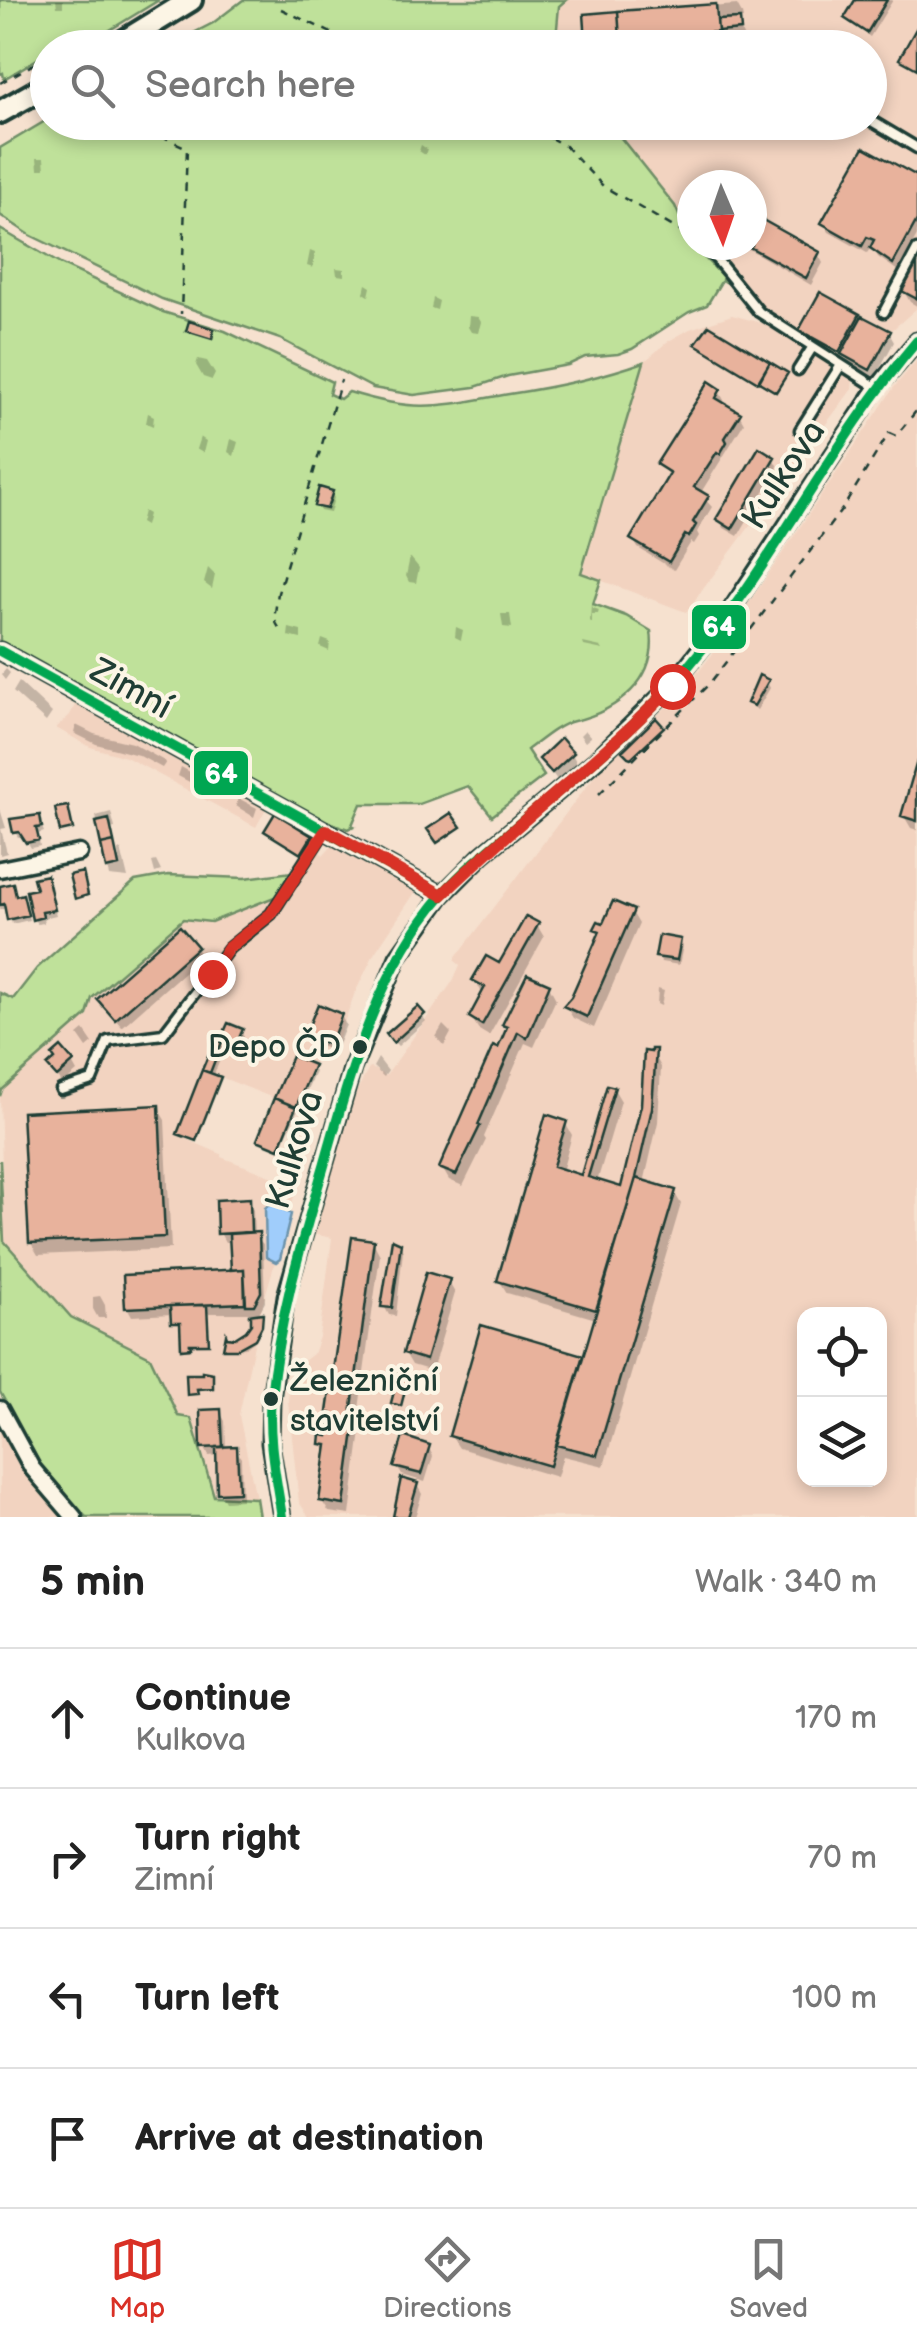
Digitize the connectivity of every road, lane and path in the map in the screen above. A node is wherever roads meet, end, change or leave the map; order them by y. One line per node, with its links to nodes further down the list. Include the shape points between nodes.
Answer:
1 (191, 0): 3 (main road)
2 (281, 9): 4 (path)
3 (142, 30)
4 (326, 30)
5 (30, 66): 6 (path)
6 (0, 83)
7 (30, 95): 8 (main road)
8 (0, 112)
9 (887, 130): 12 (lane)
10 (171, 140): 17 (path, via 188,148)
11 (554, 140): 13 (path, via 602,186)
12 (917, 148)
13 (677, 229)
14 (917, 250): 16 (lane)
15 (718, 260): 19 (lane, via 758,312)
16 (884, 312)
17 (181, 314)
18 (917, 341): 23 (street, Kulkova)
19 (812, 348): 20 (lane); 21 (lane)
20 (841, 365): 23 (lane); 25 (lane)
21 (798, 370)
22 (341, 380): 26 (path, via 278,593)
23 (878, 388): 32 (street, Kulkova, via 729,613 672,686)
24 (917, 410): 28 (path, via 896,436 889,432 843,508 710,683)
25 (800, 430)
26 (278, 628)
27 (0, 652): 29 (street, Zimní)
28 (599, 794)
29 (326, 830): 32 (street, Zimní); 33 (lane, via 271,914 228,948 163,1034 108,1040 92,1080)
30 (79, 852): 31 (street)
31 (0, 869)
32 (442, 895): 38 (street, Kulkova, via 398,956 365,1032 298,1246 271,1399 270,1443)
33 (61, 1090)
34 (0, 1409): 37 (street, via 32,1468)
35 (355, 1424): 36 (path)
36 (383, 1430)
37 (74, 1517)
38 (282, 1517)

